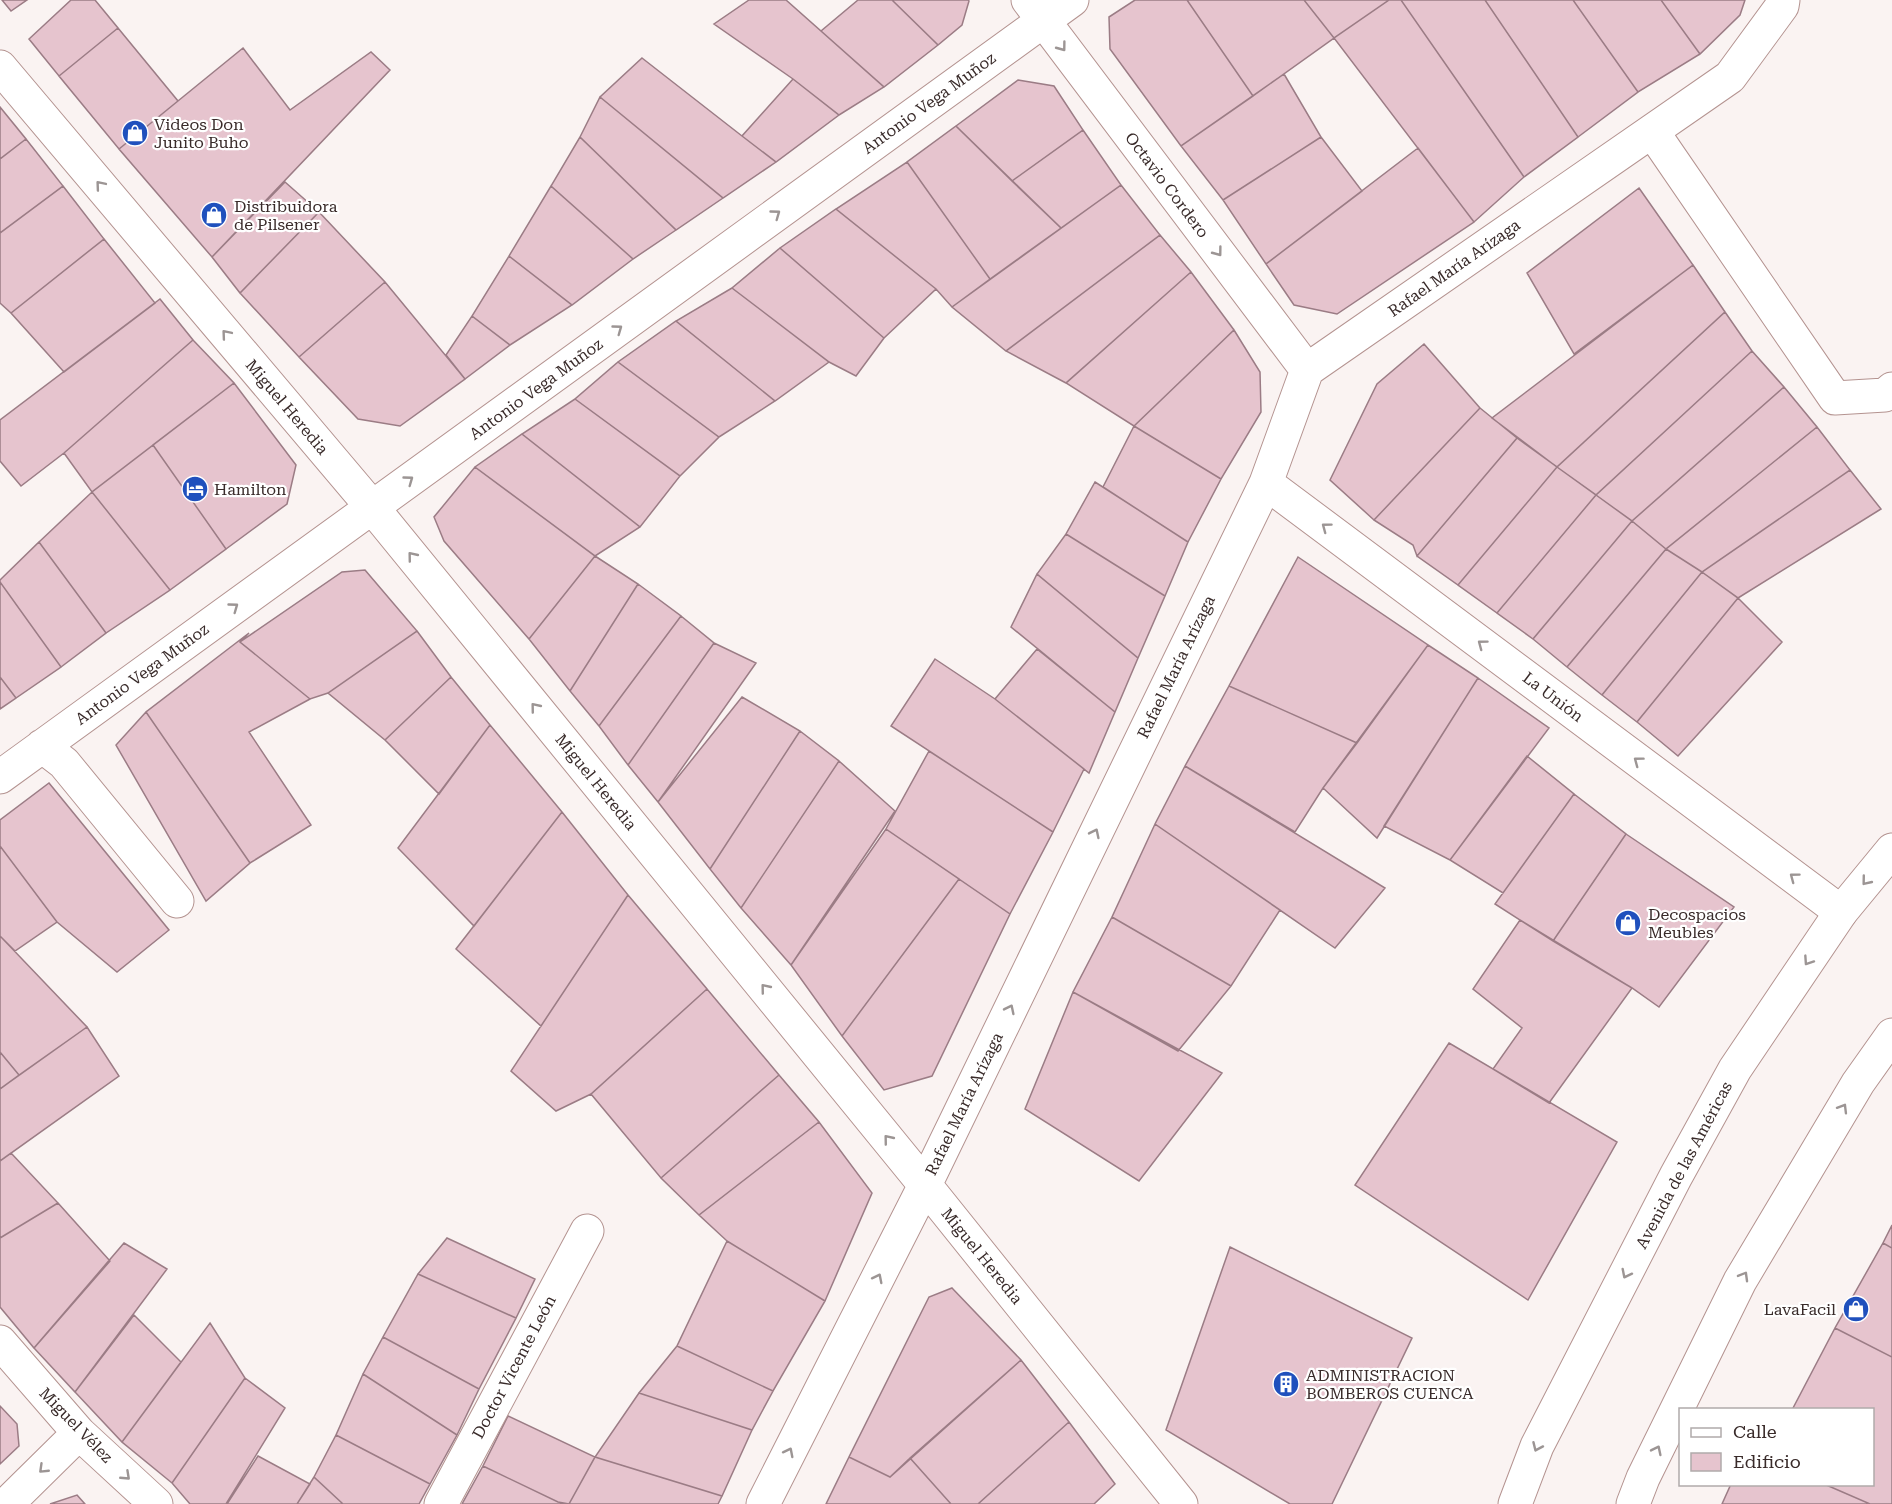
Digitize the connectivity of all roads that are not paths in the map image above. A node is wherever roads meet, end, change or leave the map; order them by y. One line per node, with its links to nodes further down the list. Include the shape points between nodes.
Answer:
1 (1072, 0): 3 (street, Antonio Vega Muñoz)
2 (1783, 0): 5 (street, Rafael María Arízaga, via 1730,77)
3 (1035, 10): 6 (street, Octavio Cordero, one-way to 6); 9 (street, Antonio Vega Muñoz, one-way to 3)
4 (0, 67): 9 (street, Miguel Heredia, one-way to 4)
5 (1652, 131): 6 (street, Rafael María Arízaga); 7 (street, via 1835,398 1886,395)
6 (1307, 370): 8 (street, Rafael María Arízaga)
7 (1892, 389)
8 (1266, 483): 14 (street, La Unión, one-way to 8); 16 (street, Rafael María Arízaga, one-way to 8)
9 (372, 507): 10 (street, Antonio Vega Muñoz, one-way to 9); 16 (street, Miguel Heredia, one-way to 9)
10 (42, 746): 11 (street, Antonio Vega Muñoz); 13 (street, via 64,763)
11 (0, 777)
12 (1892, 850): 14 (street, Avenida de las Américas, one-way to 14)
13 (177, 901)
14 (1841, 912): 25 (street, Avenida de las Américas, one-way to 25, via 1736,1069 1676,1176 1536,1446)
15 (1892, 1035): 26 (street, one-way to 15, via 1643,1478 1740,1281 1858,1083)
16 (925, 1185): 23 (street, Rafael María Arízaga, one-way to 16); 24 (street, Miguel Heredia)
17 (587, 1231): 22 (street, Doctor Vicente León)
18 (0, 1342): 19 (street, Miguel Vélez)
19 (80, 1433): 20 (street, one-way to 20); 21 (street, Miguel Vélez, one-way to 21)
20 (7, 1504)
21 (156, 1504)
22 (441, 1504)
23 (763, 1504)
24 (1181, 1504)
25 (1515, 1504)
26 (1634, 1504)

